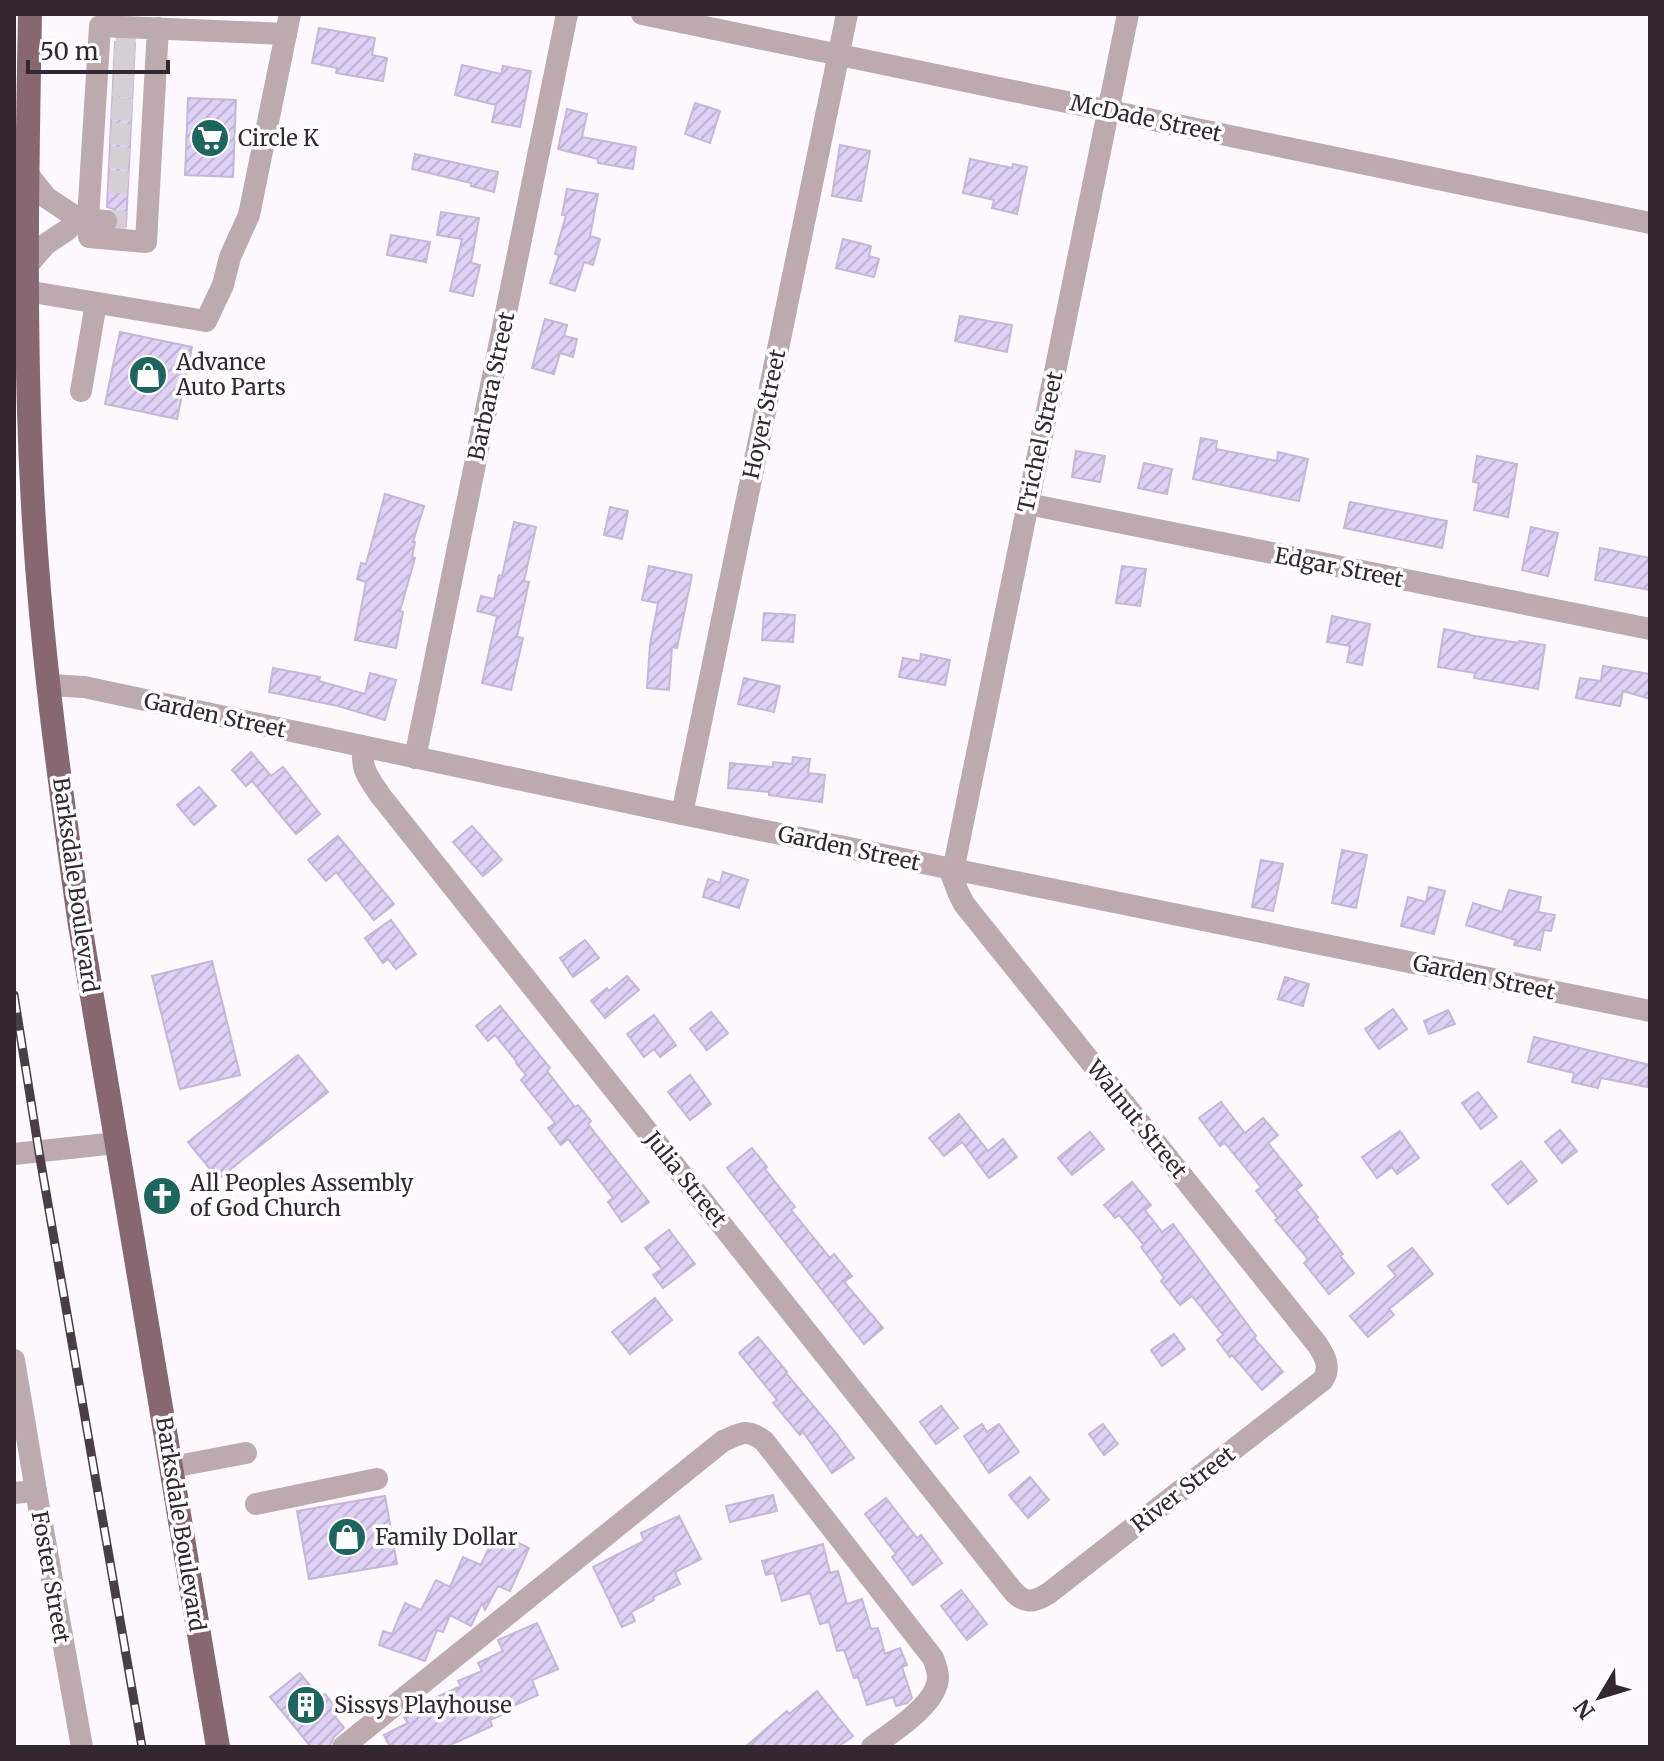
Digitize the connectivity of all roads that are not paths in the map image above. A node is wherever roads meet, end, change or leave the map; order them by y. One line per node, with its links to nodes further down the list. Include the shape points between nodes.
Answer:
1 (30, 14): 12 (main road, Barksdale Boulevard)
2 (567, 14): 24 (street, Barbara Street)
3 (642, 14): 7 (street, McDade Street)
4 (847, 14): 7 (street, Hoyer Street)
5 (1128, 14): 9 (street, Trichel Street)
6 (288, 24): 8 (street); 18 (street, via 249,215 206,321)
7 (838, 55): 9 (street, McDade Street); 25 (street, Hoyer Street)
8 (132, 68): 10 (street); 10 (street)
9 (1108, 111): 15 (street, McDade Street); 20 (street, Trichel Street)
10 (122, 134): 11 (street); 11 (street)
11 (120, 158): 13 (street); 13 (street)
12 (27, 173): 14 (street, via 47,198); 16 (main road, Barksdale Boulevard)
13 (119, 182): 14 (street); 14 (street)
14 (113, 215): 16 (street, via 67,230)
15 (1650, 223)
16 (26, 267): 17 (main road, Barksdale Boulevard)
17 (26, 291): 18 (street); 22 (main road, Barksdale Boulevard, via 32,487)
18 (96, 303): 19 (street)
19 (81, 391)
20 (1028, 504): 21 (street, Edgar Street); 26 (street, Trichel Street)
21 (1650, 629)
22 (49, 685): 23 (street, Garden Street, via 84,687); 28 (main road, Barksdale Boulevard)
23 (364, 747): 24 (street, Garden Street); 37 (street, Julia Street, via 363,768 380,795 1012,1590)
24 (415, 758): 25 (street, Garden Street)
25 (682, 814): 26 (street, Garden Street)
26 (953, 869): 27 (street, Garden Street); 31 (street, Walnut Street, via 964,904 1317,1344)
27 (1650, 1011)
28 (116, 1143): 29 (street); 33 (main road, Barksdale Boulevard)
29 (14, 1154)
30 (14, 1360): 35 (street, Foster Street)
31 (1327, 1366): 37 (street, River Street, via 1317,1386 1049,1593)
32 (246, 1453): 33 (street)
33 (172, 1467): 39 (main road, Barksdale Boulevard)
34 (377, 1479): 36 (street)
35 (25, 1492): 38 (street, Foster Street)
36 (256, 1504)
37 (1027, 1601)
38 (82, 1747)
39 (218, 1747)
40 (343, 1747): 41 (street, via 723,1441 741,1433 764,1441 933,1658 938,1678 934,1693)
41 (872, 1747)

